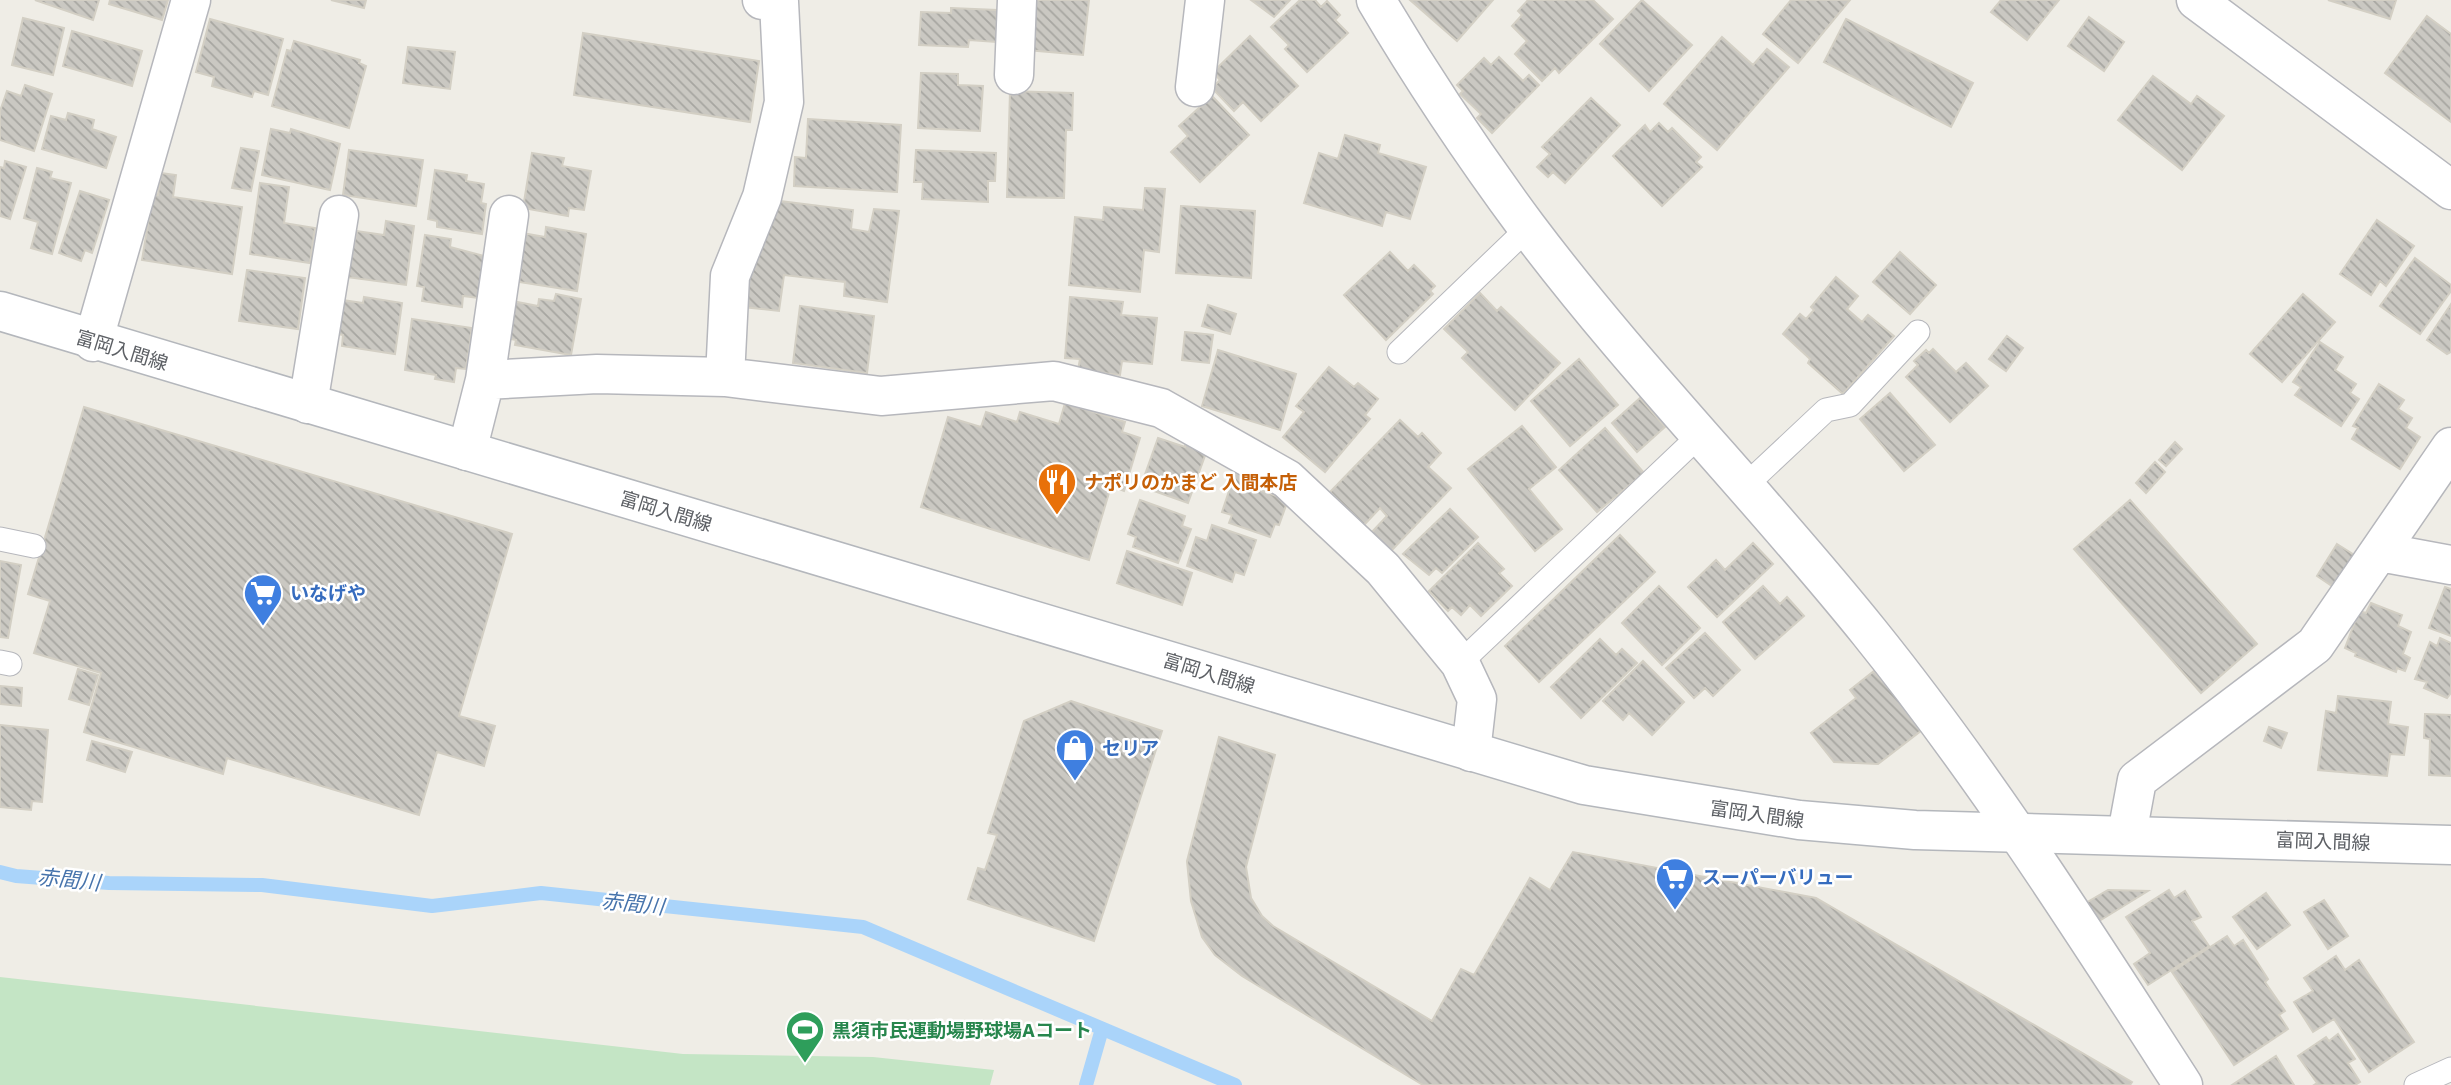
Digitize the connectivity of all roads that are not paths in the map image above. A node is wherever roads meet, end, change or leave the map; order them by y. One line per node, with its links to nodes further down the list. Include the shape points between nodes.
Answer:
1 (191, 0): 15 (street)
2 (762, 0): 17 (street, via 779,2 785,102 762,197 730,276)
3 (1017, 0): 7 (street)
4 (1205, 0): 8 (street)
5 (1376, 0): 12 (street, via 1482,166)
6 (2196, 0): 9 (street)
7 (1014, 75)
8 (1195, 87)
9 (2451, 191)
10 (339, 215): 19 (street)
11 (509, 215): 18 (street)
12 (1528, 228): 16 (lane); 20 (street)
13 (0, 312): 15 (street, 富岡入間線)
14 (1918, 332): 23 (lane, via 1850,405 1826,410)
15 (93, 342): 19 (street, 富岡入間線)
16 (1399, 352)
17 (725, 377): 18 (street, via 597,374); 28 (street, via 881,396 1054,381 1161,408 1287,479 1383,569)
18 (485, 380): 22 (street)
19 (308, 404): 22 (street, 富岡入間線)
20 (1701, 434): 23 (street); 28 (lane)
21 (2451, 447): 26 (street)
22 (467, 451): 29 (street, 富岡入間線)
23 (1745, 486): 30 (street, via 1869,632 1983,780)
24 (0, 540): 25 (lane)
25 (34, 546)
26 (2380, 552): 27 (street); 31 (street, via 2315,645 2137,779)
27 (2451, 565)
28 (1460, 663): 29 (street, via 1477,699)
29 (1471, 752): 30 (street, 富岡入間線, via 1584,785 1681,803 1799,820)
30 (2018, 834): 31 (street, 富岡入間線); 34 (street)
31 (2127, 834): 32 (street, 富岡入間線)
32 (2451, 845)
33 (2451, 1069): 35 (lane)
34 (2183, 1085)
35 (2416, 1085)

